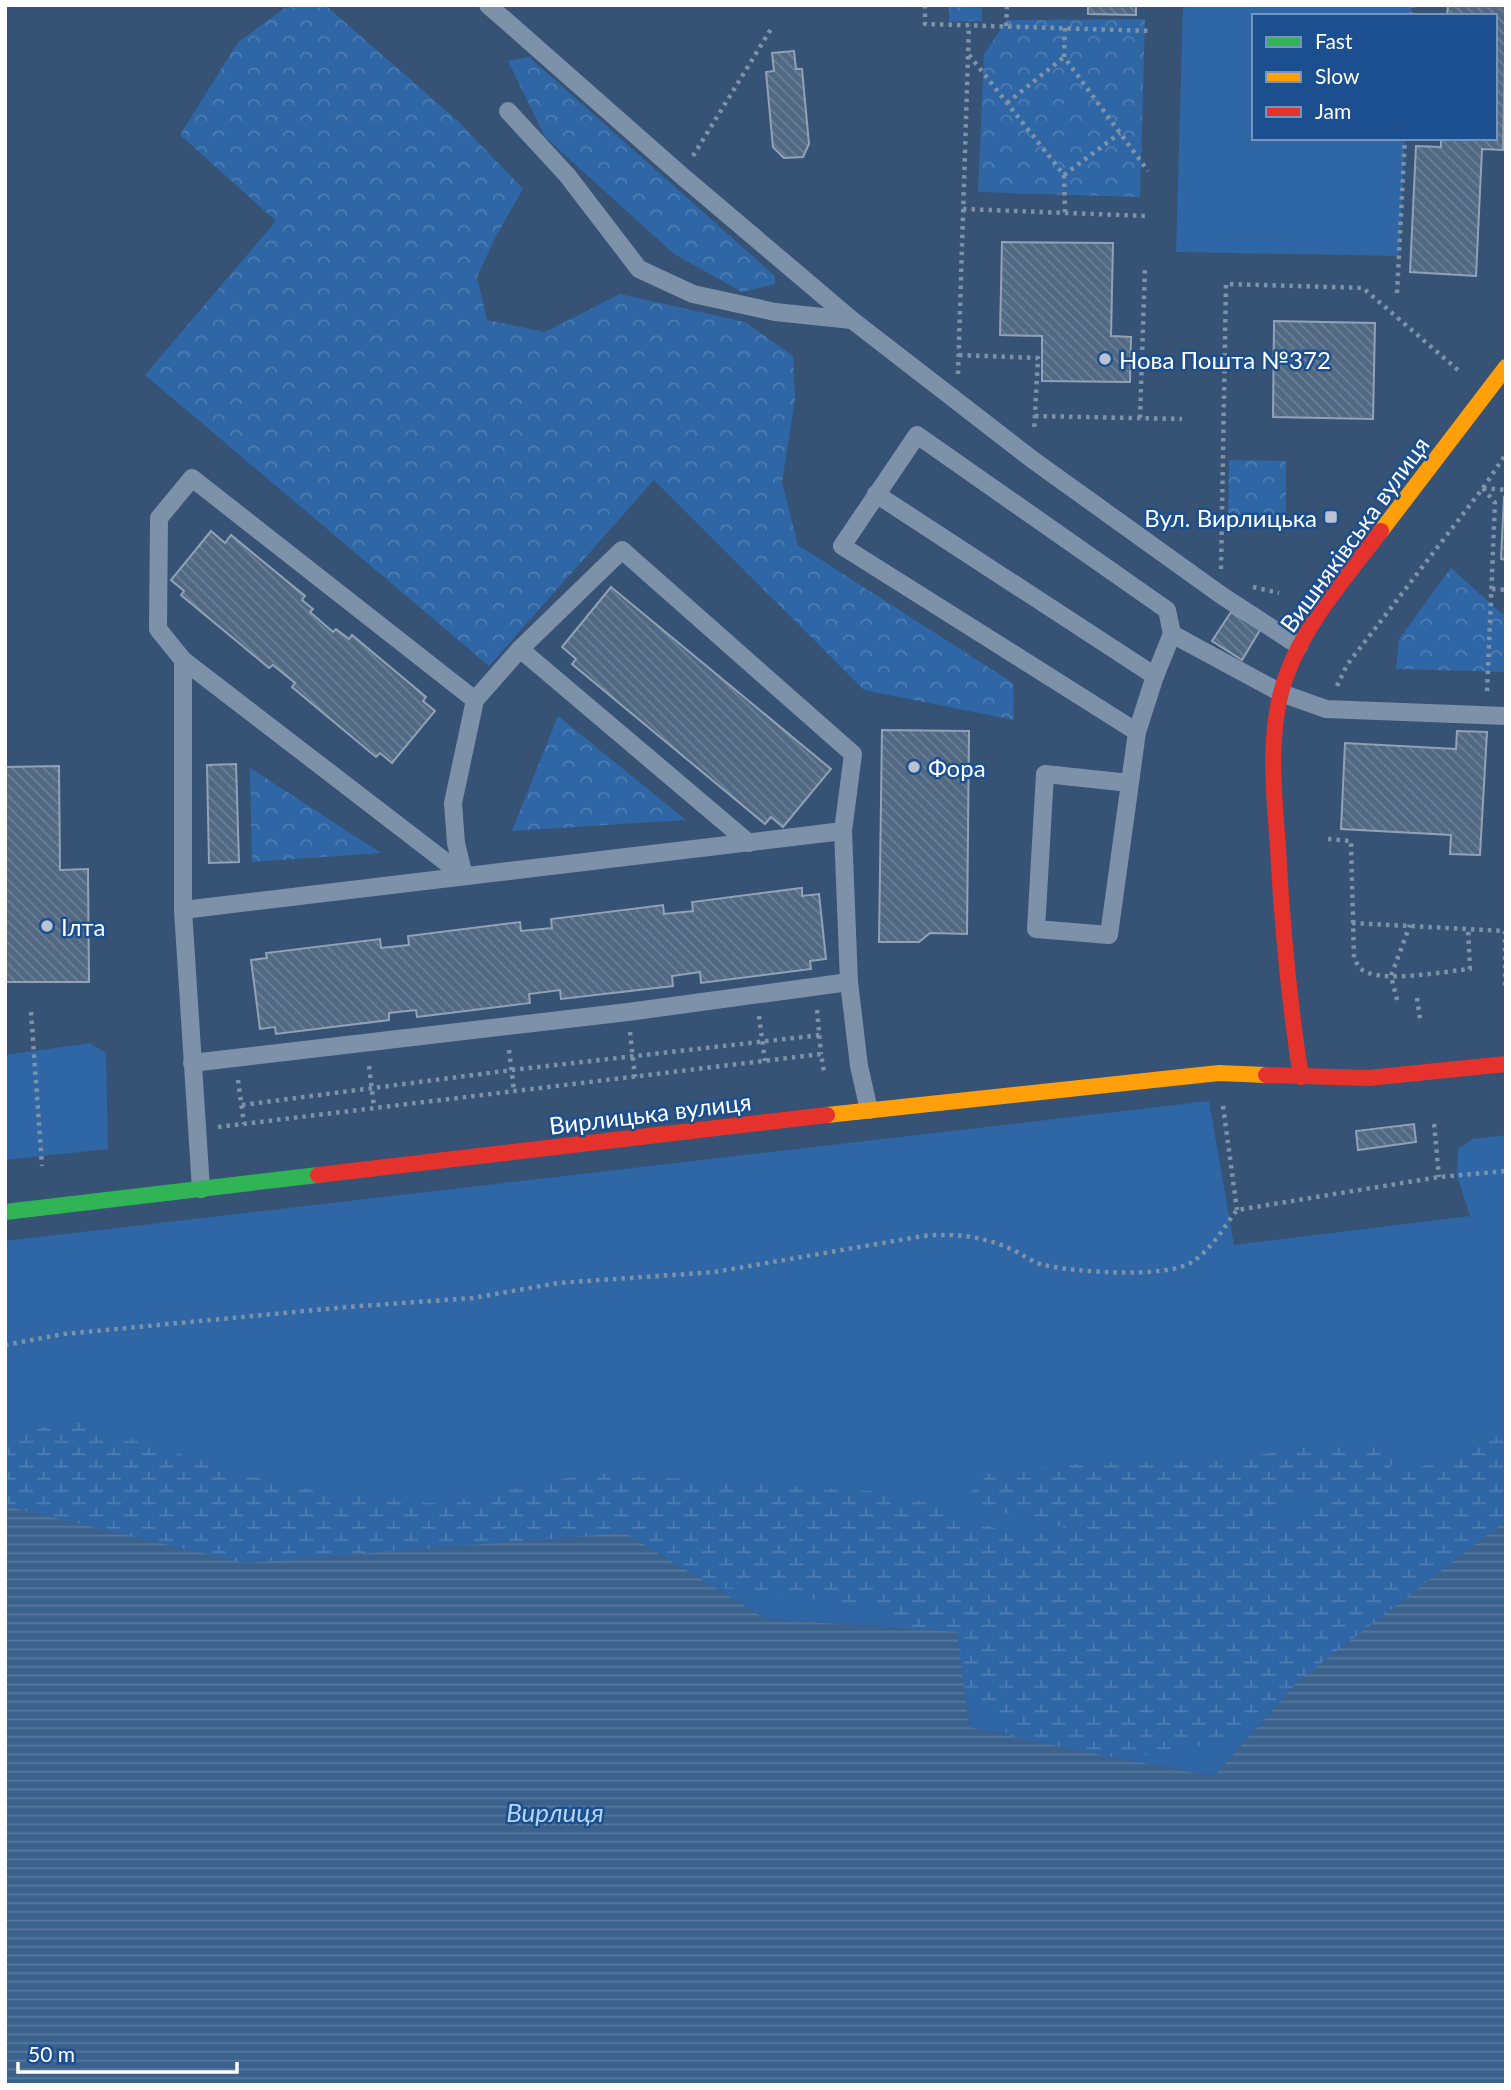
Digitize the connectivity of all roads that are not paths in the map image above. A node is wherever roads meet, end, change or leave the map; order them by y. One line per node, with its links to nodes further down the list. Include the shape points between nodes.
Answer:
1 (488, 5): 3 (lane)
2 (508, 111): 3 (lane, via 567,175 639,270 693,294 775,312)
3 (852, 320): 7 (lane, via 1033,460)
4 (1506, 367): 7 (street, Вишняківська вулиця, via 1365,551)
5 (876, 494): 6 (lane, via 917,435 1167,610); 10 (lane); 14 (lane, via 842,545)
6 (1172, 634): 10 (lane); 11 (lane)
7 (1299, 646): 11 (street, Вишняківська вулиця)
8 (520, 649): 12 (lane); 16 (lane, via 622,550 853,754); 17 (lane)
9 (183, 660): 12 (lane, via 158,629 159,518 192,478); 18 (lane); 19 (lane)
10 (1155, 676): 14 (lane)
11 (1281, 692): 13 (lane, via 1326,709); 23 (street, Вишняківська вулиця, via 1273,775 1282,924)
12 (475, 700): 18 (lane, via 453,803)
13 (1506, 716)
14 (1137, 732): 15 (lane)
15 (1130, 783): 15 (lane, via 1109,935 1036,929 1045,774)
16 (843, 831): 17 (lane); 20 (lane)
17 (749, 842): 18 (lane)
18 (464, 876): 19 (lane)
19 (183, 910): 21 (lane)
20 (849, 982): 21 (lane); 24 (lane)
21 (192, 1063): 25 (lane)
22 (1506, 1065): 23 (street, Вирлицька вулиця, via 1368,1078)
23 (1301, 1077): 24 (street, Вирлицька вулиця, via 1219,1073)
24 (869, 1110): 25 (street, Вирлицька вулиця)
25 (201, 1188): 26 (street, Вирлицька вулиця)
26 (5, 1212)

